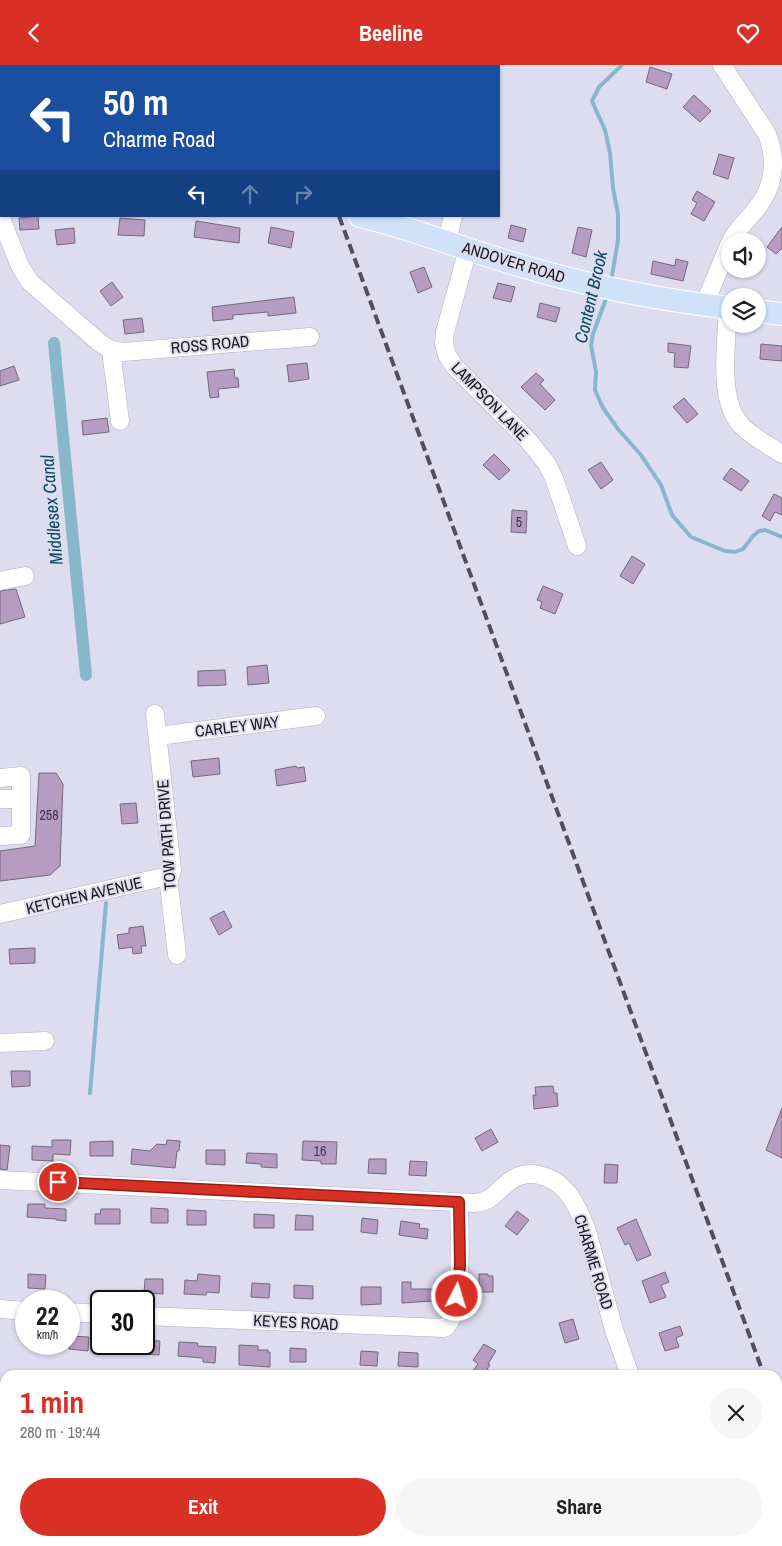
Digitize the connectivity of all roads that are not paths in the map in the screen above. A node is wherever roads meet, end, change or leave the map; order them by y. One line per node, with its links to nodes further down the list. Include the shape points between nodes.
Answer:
1 (722, 65): 5 (street, via 767,134 774,159 773,174 762,201)
2 (0, 217): 14 (street, via 20,267 30,282)
3 (363, 217): 6 (main road, ANDOVER ROAD)
4 (453, 217): 6 (street, LAMPSON LANE)
5 (737, 233)
6 (457, 245): 8 (main road, ANDOVER ROAD, via 597,285); 17 (street, LAMPSON LANE, via 445,332 447,355 547,464)
7 (721, 264): 8 (street)
8 (704, 305): 9 (main road, ANDOVER ROAD)
9 (721, 307)
10 (766, 312): 11 (main road)
11 (782, 314)
12 (728, 333): 16 (street, via 726,380 729,406 740,425)
13 (310, 337): 14 (street, ROSS ROAD, via 123,352)
14 (111, 349): 15 (street)
15 (120, 421)
16 (782, 454)
17 (577, 546)
18 (25, 576): 19 (street)
19 (0, 581)
20 (155, 715): 22 (street, TOW PATH DRIVE)
21 (316, 716): 22 (street, CARLEY WAY)
22 (158, 736): 27 (street, TOW PATH DRIVE, via 172,870)
23 (0, 778): 25 (street, via 21,776)
24 (0, 799): 25 (street)
25 (20, 799): 26 (street, via 21,835)
26 (0, 836)
27 (168, 876): 28 (street, KETCHEN AVENUE); 29 (street, TOW PATH DRIVE)
28 (0, 915)
29 (177, 955)
30 (45, 1041): 31 (street)
31 (0, 1043)
32 (0, 1179): 33 (street, CHARME ROAD)
33 (459, 1202): 36 (street, KEYES ROAD, via 459,1281 454,1312 448,1325 437,1329); 37 (street, CHARME ROAD, via 475,1203 489,1199 512,1179 527,1173 558,1183 577,1208 587,1231)
34 (0, 1309): 35 (street)
35 (15, 1310)
36 (155, 1316)
37 (628, 1370)

